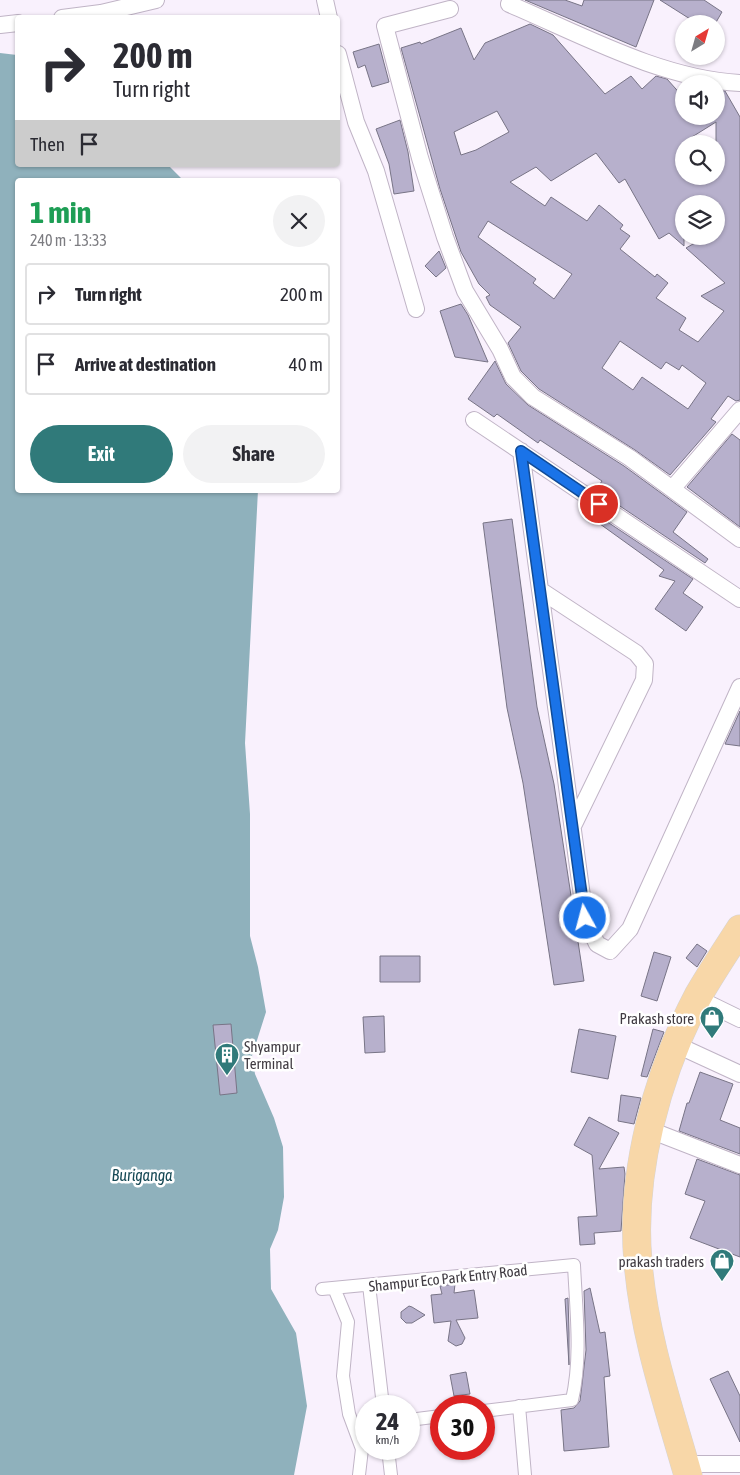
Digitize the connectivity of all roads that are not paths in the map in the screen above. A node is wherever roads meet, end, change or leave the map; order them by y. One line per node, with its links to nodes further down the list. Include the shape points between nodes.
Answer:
1 (156, 0): 5 (street)
2 (325, 0): 6 (street)
3 (509, 4): 10 (street, via 650,63 688,75)
4 (450, 9): 15 (street, via 385,26 420,158 465,291 513,377 533,398 630,458)
5 (85, 15)
6 (328, 15)
7 (15, 23): 8 (street)
8 (0, 25)
9 (340, 62): 11 (street, via 356,122 376,170)
10 (740, 83)
11 (416, 309)
12 (740, 410): 15 (street)
13 (474, 420): 14 (street)
14 (521, 451): 17 (street); 18 (street)
15 (672, 489): 16 (street)
16 (740, 539)
17 (540, 590): 20 (street); 20 (street, via 636,653 645,664 644,680)
18 (740, 599)
19 (740, 687): 20 (street, via 630,929 610,952 597,944 585,918)
20 (574, 824)
21 (740, 929): 22 (highway)
22 (697, 998): 23 (street); 24 (highway)
23 (740, 1019)
24 (677, 1044): 25 (street); 26 (highway, via 660,1087)
25 (740, 1074)
26 (650, 1130): 27 (street); 34 (highway, via 636,1207 638,1263 664,1397)
27 (740, 1165)
28 (369, 1285): 29 (street); 30 (street, Shampur Eco Park Entry Road, via 574,1265 577,1316 572,1400); 35 (street, Shampur Eco Park Entry Road, via 328,1289 348,1322 343,1376 349,1414 362,1449)
29 (382, 1395)
30 (519, 1406): 31 (street); 37 (street)
31 (495, 1409)
32 (389, 1460): 36 (street)
33 (740, 1464): 34 (street)
34 (686, 1470)
35 (359, 1475)
36 (391, 1475)
37 (525, 1475)

